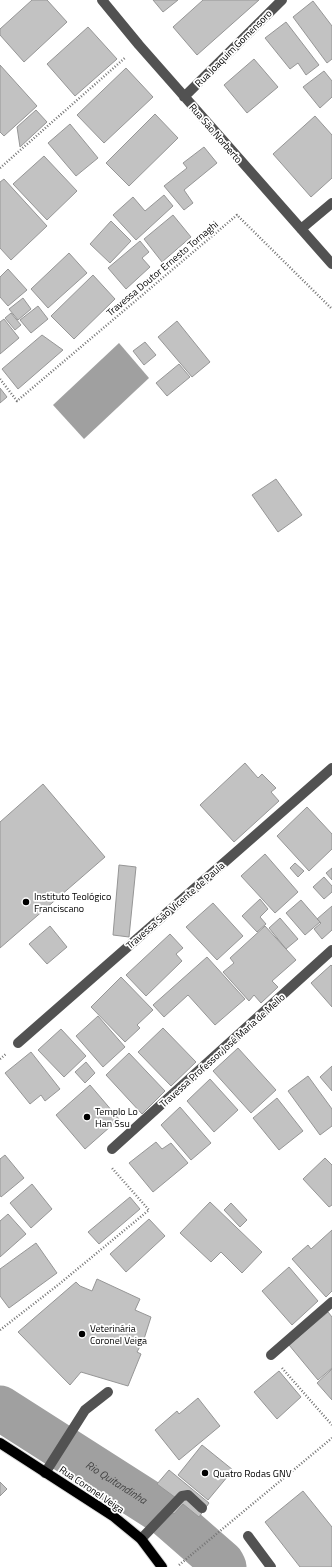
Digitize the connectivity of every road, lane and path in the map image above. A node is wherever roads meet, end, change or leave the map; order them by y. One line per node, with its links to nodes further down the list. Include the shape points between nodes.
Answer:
1 (102, 0): 3 (street, Rua São Norberto)
2 (282, 0): 4 (street, Rua Joaquim Gomensoro)
3 (139, 45): 4 (street, Rua São Norberto); 5 (path)
4 (184, 97): 7 (street, Rua São Norberto)
5 (0, 168)
6 (332, 203): 7 (street)
7 (301, 230): 8 (street, Rua São Norberto)
8 (332, 264)
9 (332, 309): 10 (path, Travessa Doutor Ernesto Tornaghi, via 237,215 17,401)
10 (0, 380)
11 (332, 768): 13 (street, Travessa São Vicente de Paula)
12 (332, 950): 14 (street, Travessa Professor José Maria de Mello)
13 (18, 1043)
14 (112, 1149): 16 (path, via 102,1158 149,1210)
15 (332, 1302): 17 (street)
16 (0, 1330)
17 (271, 1356): 19 (path)
18 (108, 1392): 22 (street, via 85,1410)
19 (332, 1425)
20 (332, 1438): 27 (path)
21 (0, 1443): 22 (main road, Rua Coronel Veiga)
22 (45, 1472): 25 (main road, Rua Coronel Veiga, via 113,1516)
23 (202, 1508): 25 (street, via 188,1495 182,1496)
24 (248, 1536): 28 (street)
25 (141, 1540): 26 (main road, Rua Coronel Veiga)
26 (162, 1567)
27 (177, 1567)
28 (271, 1567)

